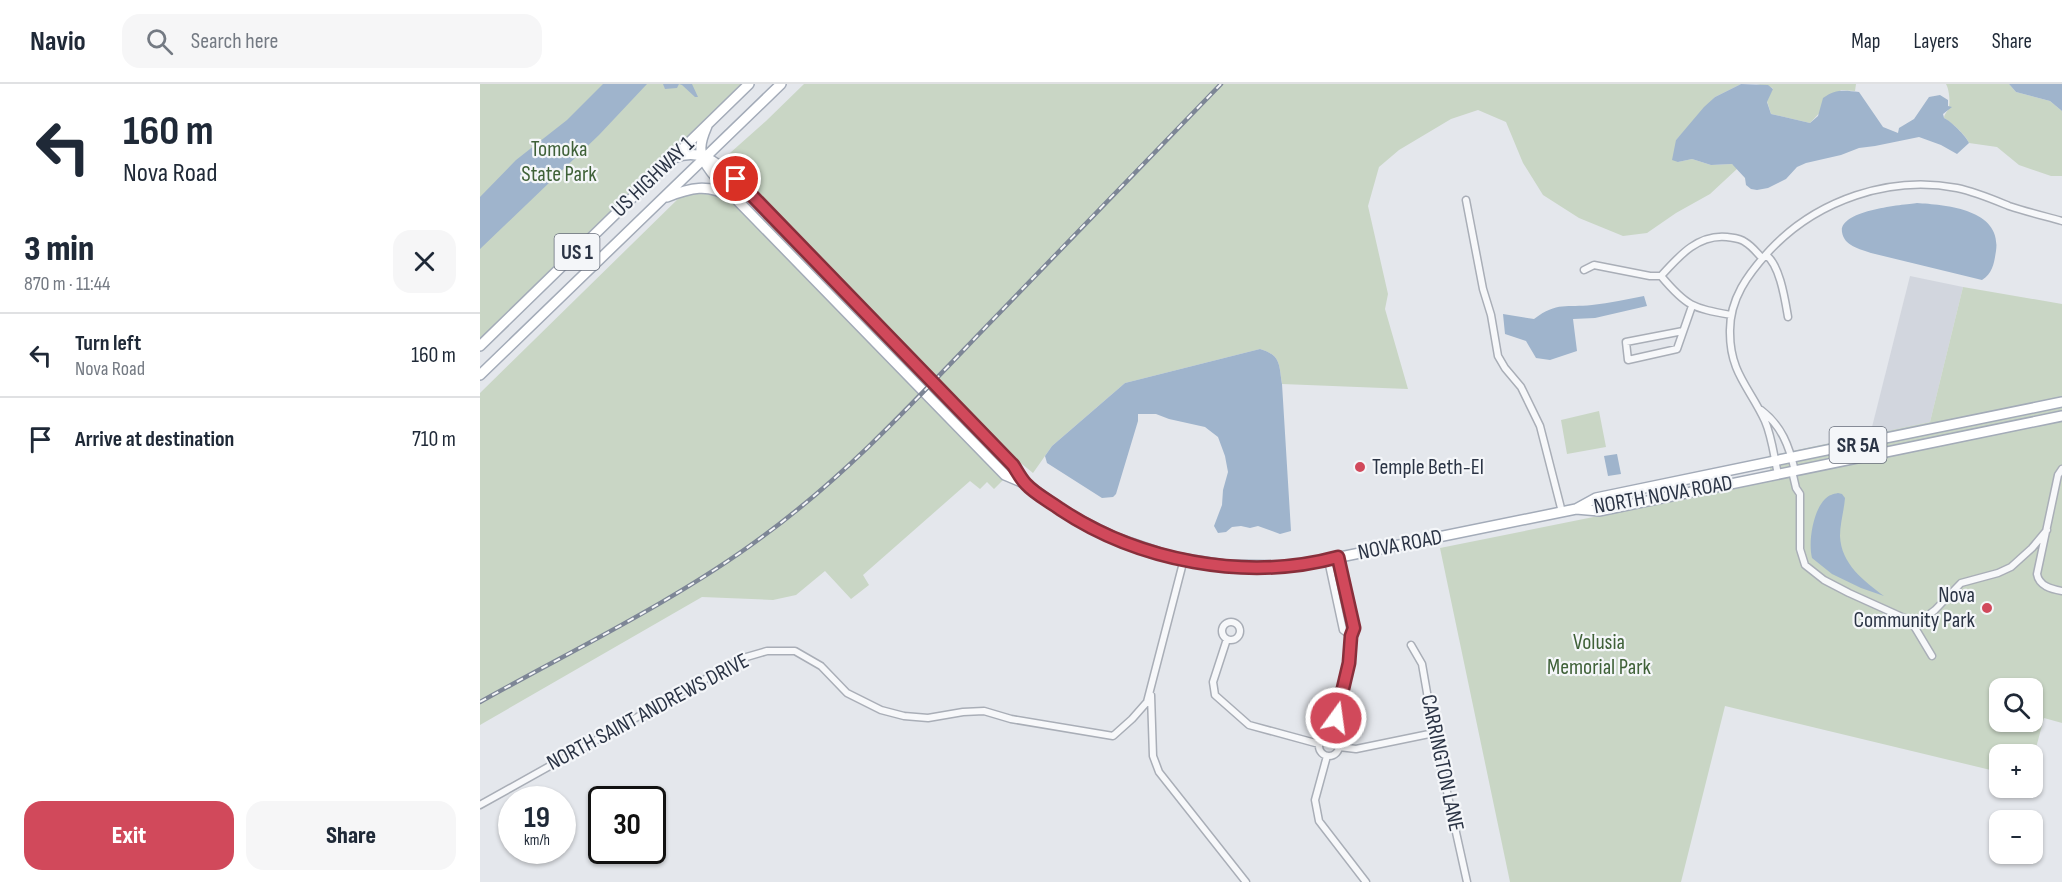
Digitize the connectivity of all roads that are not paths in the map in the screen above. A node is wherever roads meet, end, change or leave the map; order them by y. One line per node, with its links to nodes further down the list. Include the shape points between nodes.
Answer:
1 (749, 84): 3 (main road, US HIGHWAY 1 / US 1)
2 (781, 84): 4 (main road, US HIGHWAY 1 / US 1)
3 (707, 126): 4 (main road, via 701,143); 5 (main road, US HIGHWAY 1 / US 1)
4 (703, 157): 5 (main road); 6 (main road, US HIGHWAY 1 / US 1); 8 (main road, NOVA ROAD / SR 5A); 29 (main road, NOVA ROAD / SR 5A, via 743,186 1013,465)
5 (674, 158): 17 (main road, US HIGHWAY 1 / US 1)
6 (662, 200): 8 (main road, via 702,187); 18 (main road, US HIGHWAY 1 / US 1)
7 (1466, 200): 31 (street, via 1498,356 1521,387 1540,426)
8 (738, 201): 29 (main road, NOVA ROAD / SR 5A, via 984,455 1005,475)
9 (2062, 221): 10 (street, via 1956,188 1904,185 1853,196 1825,207 1806,218)
10 (1764, 257): 12 (street, via 1737,238 1714,236 1698,242); 14 (street, via 1747,277); 15 (street, via 1772,259)
11 (1584, 270): 12 (street, via 1594,265)
12 (1661, 276): 13 (street)
13 (1692, 306): 14 (street); 16 (street)
14 (1731, 315): 20 (street, via 1730,344 1736,370)
15 (1788, 317)
16 (1683, 331): 16 (street, via 1677,349 1629,360 1626,342)
17 (480, 346)
18 (480, 375)
19 (2062, 402): 22 (main road, NORTH NOVA ROAD / SR 5A)
20 (1759, 408): 24 (street, via 1786,440); 25 (street, via 1767,424)
21 (2062, 416): 23 (main road, NORTH NOVA ROAD / SR 5A)
22 (1929, 428): 23 (main road, via 1925,438); 24 (main road, NORTH NOVA ROAD / SR 5A)
23 (1914, 446): 27 (main road, NORTH NOVA ROAD / SR 5A)
24 (1792, 458): 25 (main road, NORTH NOVA ROAD / SR 5A); 27 (street)
25 (1775, 461): 28 (street); 30 (main road, NORTH NOVA ROAD / SR 5A, via 1596,498)
26 (2062, 469): 32 (street)
27 (1793, 471): 28 (main road, NORTH NOVA ROAD / SR 5A); 38 (street, via 1800,494 1800,549 1805,565 1824,580 1906,617)
28 (1778, 474): 30 (main road, NORTH NOVA ROAD / SR 5A, via 1599,511)
29 (1026, 484): 34 (main road, NOVA ROAD / SR 5A, via 1095,529 1143,549)
30 (1576, 509): 31 (main road, NOVA ROAD / SR 5A)
31 (1562, 512): 33 (main road, NOVA ROAD / SR 5A)
32 (2047, 530): 35 (street, via 2038,578 2048,587); 38 (street, via 2011,567 1961,583)
33 (1333, 558): 34 (main road, NOVA ROAD / SR 5A, via 1253,567); 36 (street); 37 (street)
34 (1184, 559): 43 (street)
35 (2062, 591)
36 (1348, 597): 37 (street); 39 (street, via 1354,628)
37 (1337, 600): 39 (street, via 1343,630)
38 (1914, 625): 42 (street)
39 (1351, 636): 45 (street, via 1349,663)
40 (1227, 639): 46 (street, via 1213,682 1215,695 1249,725)
41 (1411, 645): 44 (street, CARRINGTON LANE, via 1422,663)
42 (1932, 656)
43 (1151, 688): 49 (street, NORTH SAINT ANDREWS DRIVE, via 1147,702 1113,736 984,711 928,718 904,716 881,710 847,693 821,666 795,651 766,651 743,658); 50 (street, via 1153,756 1160,772)
44 (1434, 734): 47 (street, via 1356,749); 52 (street, CARRINGTON LANE)
45 (1331, 736): 46 (street); 47 (street)
46 (1319, 744): 48 (street)
47 (1339, 747): 48 (street)
48 (1327, 756): 51 (street, via 1315,800 1319,821)
49 (480, 806)
50 (1246, 882)
51 (1365, 882)
52 (1467, 882)

